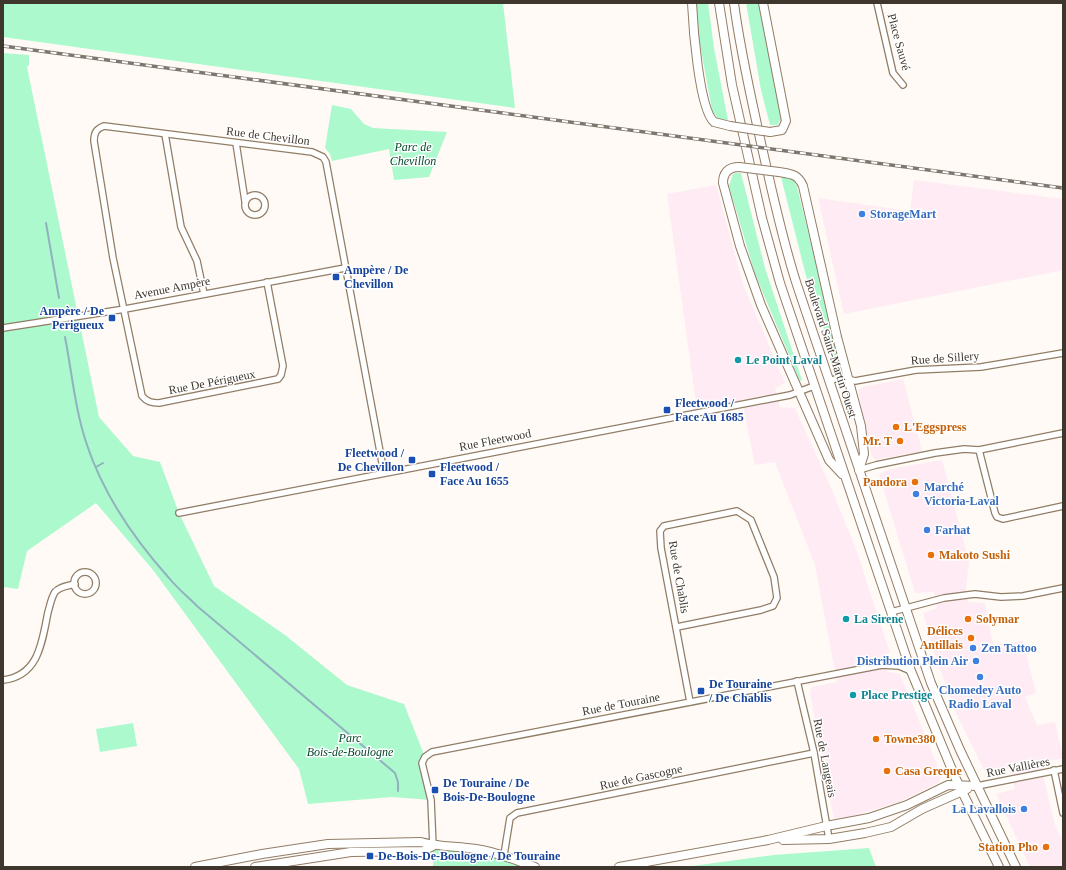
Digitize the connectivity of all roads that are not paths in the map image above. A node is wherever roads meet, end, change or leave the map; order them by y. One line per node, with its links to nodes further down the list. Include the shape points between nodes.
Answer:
1 (692, 3): 4 (main road, bridge, via 698,63 708,113 714,122 770,132 782,130 786,121)
2 (719, 3): 18 (main road, via 732,85 766,232)
3 (734, 3): 17 (main road, Boulevard Saint-Martin Ouest, via 744,67 779,226)
4 (763, 3)
5 (878, 3): 6 (street, Place Sauvé, via 893,71)
6 (903, 85)
7 (165, 134): 8 (street, Rue de Chevillon); 12 (street, via 181,226 197,261); 13 (street, Rue de Chevillon, via 104,126 94,133 113,258)
8 (236, 143): 9 (street); 10 (street, Rue de Chevillon, via 312,152 323,157)
9 (245, 201)
10 (345, 268): 11 (street, Avenue Ampère); 23 (street, Rue de Chevillon)
11 (267, 282): 12 (street, Avenue Ampère); 13 (street, Rue De Périgueux, via 283,366 278,379 159,403 149,402 142,396)
12 (204, 294): 13 (street, Avenue Ampère)
13 (125, 309): 14 (street, Avenue Ampère)
14 (3, 328)
15 (1063, 353): 16 (street, Rue de Sillery, via 981,368 916,370 858,381)
16 (849, 380): 17 (street, Rue de Sillery, via 841,377); 19 (main road, bridge, via 801,181 795,175 733,167 723,178 735,230 754,288); 22 (main road, via 863,440 864,454)
17 (829, 381): 22 (main road, Boulevard Saint-Martin Ouest)
18 (814, 386): 19 (street, Rue Fleetwood); 24 (main road)
19 (798, 392): 23 (street, Rue Fleetwood); 24 (main road, via 829,460)
20 (1063, 433): 21 (street)
21 (980, 450): 22 (street, via 935,453); 25 (street, via 997,517 1003,519)
22 (859, 470): 29 (main road, Boulevard Saint-Martin Ouest)
23 (384, 473): 26 (street, Rue Fleetwood)
24 (845, 476): 30 (main road)
25 (1063, 506)
26 (179, 513)
27 (75, 584): 33 (street, via 60,588 52,598 40,652 27,671 15,679)
28 (1063, 588): 29 (street, via 1023,596 974,594)
29 (905, 607): 30 (street); 39 (main road, Boulevard Saint-Martin Ouest, via 936,695)
30 (891, 612): 32 (main road)
31 (677, 627): 31 (street, Rue de Chablis, via 773,606 777,598 774,577 751,520 737,512 664,526 660,531); 35 (street, Rue de Chablis)
32 (911, 672): 34 (street, Rue de Touraine, via 899,666 882,665); 40 (main road)
33 (3, 680)
34 (797, 681): 35 (street, Rue de Touraine); 36 (street, Rue de Langeais)
35 (690, 702): 45 (street, Rue de Touraine, via 432,752 422,763 431,800)
36 (814, 753): 42 (street, Rue de Langeais); 46 (street, Rue de Gascogne, via 517,813 510,818)
37 (1063, 769): 38 (street, Rue Vallières)
38 (1054, 770): 39 (street, Rue Vallières); 41 (street)
39 (976, 786): 40 (main road); 52 (main road, Boulevard Saint-Martin Ouest)
40 (961, 788): 42 (main road, via 948,786 907,805 869,818); 43 (main road, via 891,827); 51 (main road)
41 (1063, 813)
42 (826, 826): 43 (street, Rue de Langeais); 44 (main road)
43 (829, 839): 44 (main road)
44 (768, 840): 50 (main road)
45 (433, 846): 46 (main road, via 476,849); 47 (main road, via 421,842 328,844); 48 (main road, via 422,851 351,852)
46 (504, 855): 49 (main road)
47 (195, 867)
48 (255, 867)
49 (535, 867)
50 (619, 867)
51 (999, 867)
52 (1016, 867)

